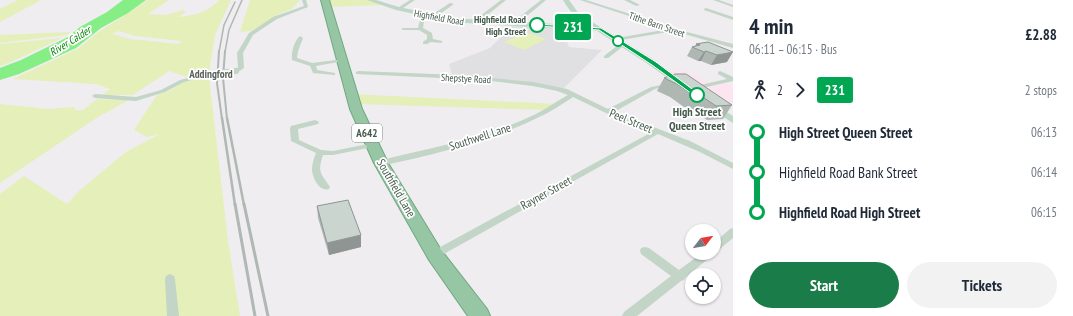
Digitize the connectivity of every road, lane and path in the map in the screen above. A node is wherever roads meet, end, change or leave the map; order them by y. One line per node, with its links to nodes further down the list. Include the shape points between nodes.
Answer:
1 (304, 0): 38 (street, bridge, via 306,6 275,18 251,34 240,53 241,68 236,71 182,81 163,91 136,99)
2 (325, 0): 29 (highway, Southfield Lane / A642)
3 (370, 0): 14 (main road, Highfield Road)
4 (414, 0): 14 (street)
5 (544, 0): 19 (street)
6 (566, 0): 22 (main road, via 577,16)
7 (582, 0): 23 (street, Tithe Barn Street)
8 (626, 0): 11 (street)
9 (715, 0): 13 (street)
10 (500, 1): 18 (street)
11 (638, 5)
12 (452, 6): 16 (street)
13 (733, 6)
14 (398, 9): 16 (main road, Highfield Road)
15 (705, 9): 17 (street)
16 (429, 17): 18 (main road, Highfield Road); 21 (street, via 422,20)
17 (732, 22)
18 (474, 23): 19 (main road, Highfield Road)
19 (514, 24): 22 (main road, Highfield Road)
20 (403, 29): 21 (street)
21 (420, 29): 25 (street, via 430,34 428,42)
22 (600, 29): 26 (main road)
23 (675, 30): 26 (street); 27 (street, Tithe Barn Street)
24 (300, 38): 30 (street, via 294,59)
25 (440, 42)
26 (620, 42): 28 (street); 35 (main road)
27 (733, 46)
28 (606, 57)
29 (342, 60): 30 (street); 43 (highway, Southfield Lane / A642, via 356,109)
30 (313, 66): 33 (street, via 315,72)
31 (358, 73): 37 (street, Shepstye Road, via 452,76 506,81 556,88)
32 (720, 73): 34 (street)
33 (333, 74)
34 (733, 79): 36 (street)
35 (680, 82): 36 (main road); 39 (street, via 653,88)
36 (693, 88): 40 (main road, via 706,101)
37 (572, 95): 39 (street, Peel Street); 45 (street, Southwell Lane, via 544,113 518,124 450,148)
38 (95, 96)
39 (608, 112): 42 (street, Peel Street)
40 (733, 120)
41 (315, 122): 44 (street, via 294,128 295,141)
42 (657, 132): 46 (street, Peel Street, via 701,149); 51 (street, Rayner Street)
43 (373, 146): 44 (street, via 333,153); 45 (highway, Southfield Lane / A642)
44 (320, 152): 47 (street, via 314,168 320,182)
45 (381, 163): 51 (highway, Southfield Lane / A642)
46 (733, 166)
47 (326, 187)
48 (733, 232): 49 (street)
49 (721, 243)
50 (645, 251): 53 (street)
51 (435, 255): 56 (highway, Southfield Lane / A642)
52 (701, 260): 53 (street)
53 (680, 277): 57 (street)
54 (170, 279): 55 (street)
55 (173, 316)
56 (480, 316)
57 (628, 316)

